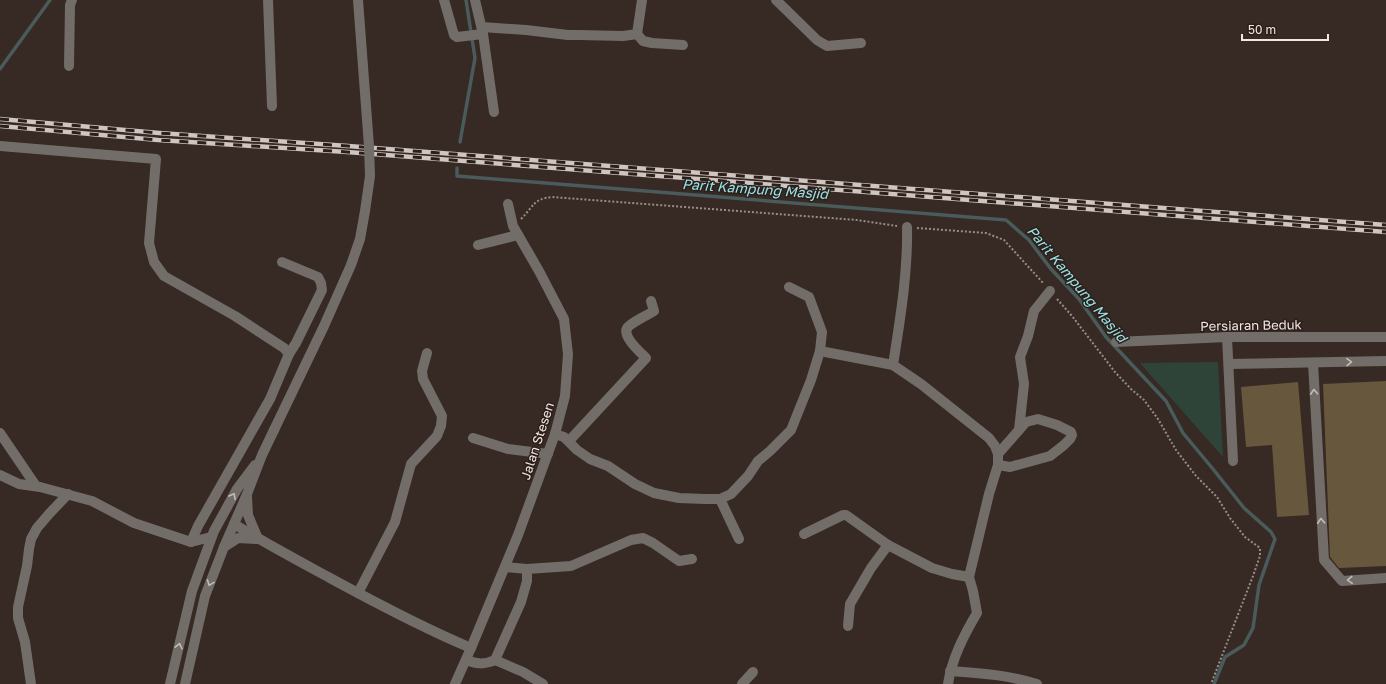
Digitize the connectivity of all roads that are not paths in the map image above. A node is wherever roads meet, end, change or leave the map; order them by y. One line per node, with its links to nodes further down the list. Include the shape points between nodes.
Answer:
1 (72, 0): 12 (street)
2 (268, 0): 13 (street)
3 (358, 0): 40 (street, bridge, via 369,146 370,176 366,212 351,265)
4 (444, 0): 8 (street, via 454,35)
5 (476, 0): 8 (street)
6 (642, 0): 9 (street)
7 (776, 0): 10 (street, via 817,40 827,46)
8 (476, 33): 9 (street, via 526,30 568,35); 14 (street)
9 (637, 34): 11 (street, via 643,41)
10 (861, 43)
11 (683, 45)
12 (69, 66)
13 (272, 106)
14 (494, 112)
15 (0, 146): 29 (street, via 156,159 149,243 154,262 164,276 235,316 284,348)
16 (508, 204): 18 (street, Jalan Stesen)
17 (907, 227): 33 (street, via 905,274)
18 (518, 235): 19 (street); 36 (street, Jalan Stesen, via 564,319 568,354 565,396)
19 (478, 245)
20 (282, 262): 29 (street, via 318,277 322,290)
21 (789, 287): 27 (street, via 809,297 822,332)
22 (1050, 291): 34 (street, via 1034,311 1020,357 1024,384)
23 (651, 300): 38 (street, via 654,311 628,326 626,330 628,339 646,358)
24 (1386, 337): 25 (street, Persiaran Beduk)
25 (1227, 338): 26 (street, Persiaran Beduk); 32 (street)
26 (1116, 342)
27 (820, 351): 33 (street); 47 (street, via 791,430 758,461 731,494)
28 (427, 353): 62 (street, via 423,379 442,416 442,426 437,436 411,464 395,522)
29 (289, 354): 53 (street, via 270,399)
30 (1386, 361): 31 (street, one-way to 30)
31 (1313, 363): 32 (street); 61 (street, one-way to 31, via 1342,581 1324,560)
32 (1228, 364): 42 (street)
33 (893, 365): 41 (street, via 989,438 995,446)
34 (1019, 430): 41 (street); 41 (street, via 1026,422 1038,419 1057,425 1072,435 1050,456 1010,467)
35 (0, 433): 44 (street)
36 (555, 434): 38 (street); 39 (street, Jalan Stesen)
37 (473, 438): 39 (street, via 508,449)
38 (569, 441): 47 (street, via 590,459 608,466 654,493 679,498)
39 (548, 454): 58 (street, Jalan Stesen)
40 (262, 455): 46 (street); 49 (street, one-way to 40, via 237,489)
41 (998, 460): 60 (street)
42 (1233, 461)
43 (0, 475): 44 (street, via 19,484)
44 (36, 486): 45 (street)
45 (68, 494): 53 (street, via 92,501 134,523); 69 (street, via 37,528 29,549 18,618 25,642)
46 (247, 494): 48 (street); 51 (street, via 248,515)
47 (720, 499): 52 (street)
48 (234, 524): 49 (street); 51 (street); 55 (street)
49 (213, 534): 53 (street); 56 (street)
50 (804, 534): 54 (street, via 846,515)
51 (258, 539): 55 (street, via 238,538); 62 (street)
52 (739, 539)
53 (191, 542): 56 (street)
54 (888, 546): 60 (street, via 932,568); 63 (street, via 871,568 850,604)
55 (224, 547): 71 (street, one-way to 71, via 205,596)
56 (204, 557): 70 (street, one-way to 56, via 192,591)
57 (692, 559): 59 (street, via 678,561 643,538 631,540 571,566)
58 (505, 567): 59 (street); 64 (street, Jalan Stesen)
59 (527, 568): 66 (street, via 527,581 521,602)
60 (969, 577): 67 (street, via 977,613 964,636)
61 (1386, 578)
62 (358, 593): 64 (street)
63 (848, 626)
64 (471, 648): 65 (street, Jalan Stesen)
65 (466, 660): 66 (street, via 478,664 487,664); 72 (street, Jalan Stesen)
66 (495, 660): 73 (street)
67 (950, 671): 75 (street); 76 (street, via 990,673)
68 (753, 672): 74 (street)
69 (30, 684)
70 (170, 684)
71 (185, 684)
72 (455, 684)
73 (543, 684)
74 (742, 684)
75 (948, 684)
76 (1037, 684)

